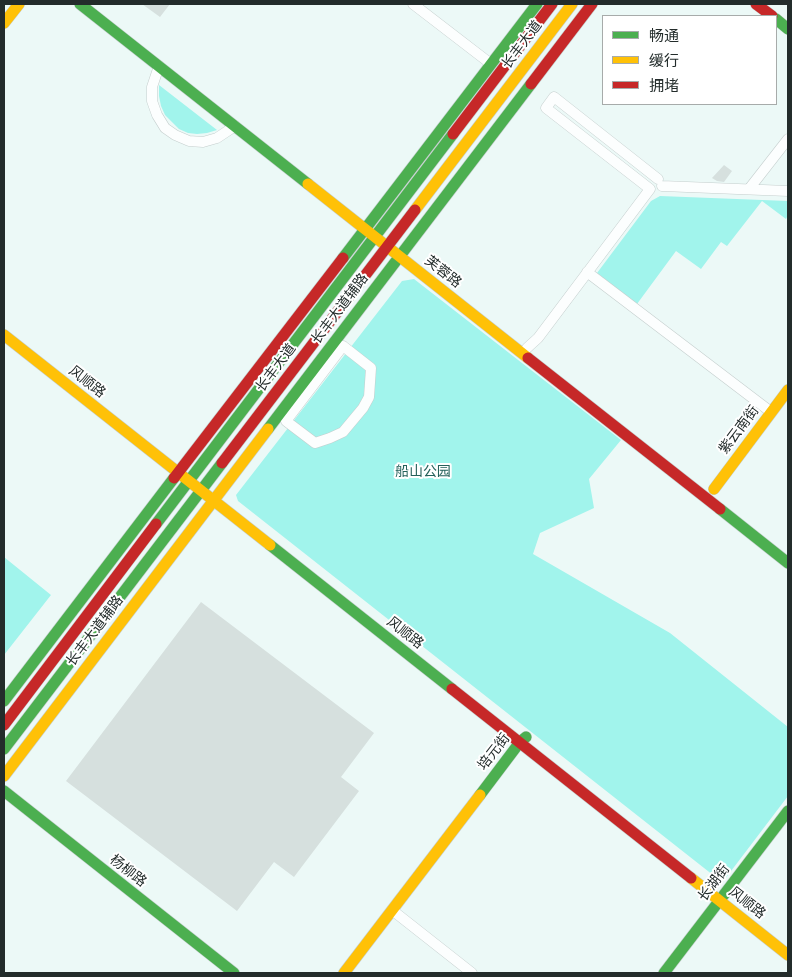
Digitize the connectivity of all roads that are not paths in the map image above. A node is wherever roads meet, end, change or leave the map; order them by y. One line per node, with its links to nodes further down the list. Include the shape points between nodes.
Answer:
1 (19, 4): 12 (street)
2 (80, 4): 15 (street, 芙蓉路)
3 (91, 4): 23 (street, 芙蓉路)
4 (413, 4): 14 (street)
5 (537, 4): 14 (street, 长丰大道辅路)
6 (552, 4): 16 (street, 长丰大道)
7 (572, 4): 25 (street, 长丰大道)
8 (592, 4): 26 (street, 长丰大道辅路)
9 (756, 4): 10 (street)
10 (771, 15)
11 (777, 20): 13 (street)
12 (4, 23)
13 (788, 29)
14 (491, 64): 16 (street); 23 (street, 长丰大道辅路)
15 (159, 66): 17 (street, 芙蓉路); 17 (street, via 152,87 152,101 166,128 189,141 203,142 217,138)
16 (501, 71): 24 (street, 长丰大道)
17 (235, 126): 23 (street, 芙蓉路)
18 (788, 139): 21 (street)
19 (660, 183): 20 (street, via 654,178); 20 (street, via 554,97 546,108); 21 (street)
20 (650, 189): 27 (street)
21 (749, 189): 22 (street)
22 (788, 191)
23 (367, 226): 24 (street, 芙蓉路); 34 (street, 长丰大道辅路)
24 (377, 234): 25 (street, 芙蓉路); 35 (street, 长丰大道)
25 (390, 244): 26 (street, 芙蓉路); 36 (street, 长丰大道)
26 (402, 253): 31 (street, 芙蓉路); 38 (street, 长丰大道辅路); 40 (street, 芙蓉路)
27 (587, 272): 31 (street); 33 (street)
28 (4, 327): 34 (street, 风顺路)
29 (4, 335): 34 (street, 风顺路)
30 (343, 346): 30 (street, via 371,368 368,397 343,432 315,443 286,421)
31 (529, 350): 39 (street, 芙蓉路)
32 (788, 390): 33 (street, 紫云南街)
33 (771, 412): 37 (street, 紫云南街)
34 (180, 470): 35 (street, 风顺路); 41 (street, 长丰大道辅路)
35 (191, 478): 36 (street, 风顺路); 42 (street, 长丰大道)
36 (203, 488): 38 (street, 风顺路); 44 (street, 长丰大道)
37 (714, 488)
38 (216, 498): 43 (street, 风顺路); 45 (street, 长丰大道辅路)
39 (788, 554)
40 (788, 563)
41 (4, 701)
42 (4, 725)
43 (523, 742): 50 (street, 风顺路); 51 (street, 培元街)
44 (4, 749)
45 (4, 776)
46 (4, 791): 55 (street, 杨柳路)
47 (4, 803): 54 (street, 杨柳路)
48 (788, 811): 50 (street, 长湖街)
49 (788, 820): 50 (street, 长湖街)
50 (725, 899): 52 (street, 风顺路); 53 (street, 风顺路); 59 (street, 长湖街)
51 (393, 911): 56 (street, 培元街); 57 (street, 培元街); 58 (street)
52 (788, 944)
53 (788, 955)
54 (220, 973)
55 (234, 973)
56 (344, 973)
57 (348, 973)
58 (472, 973)
59 (671, 973)

